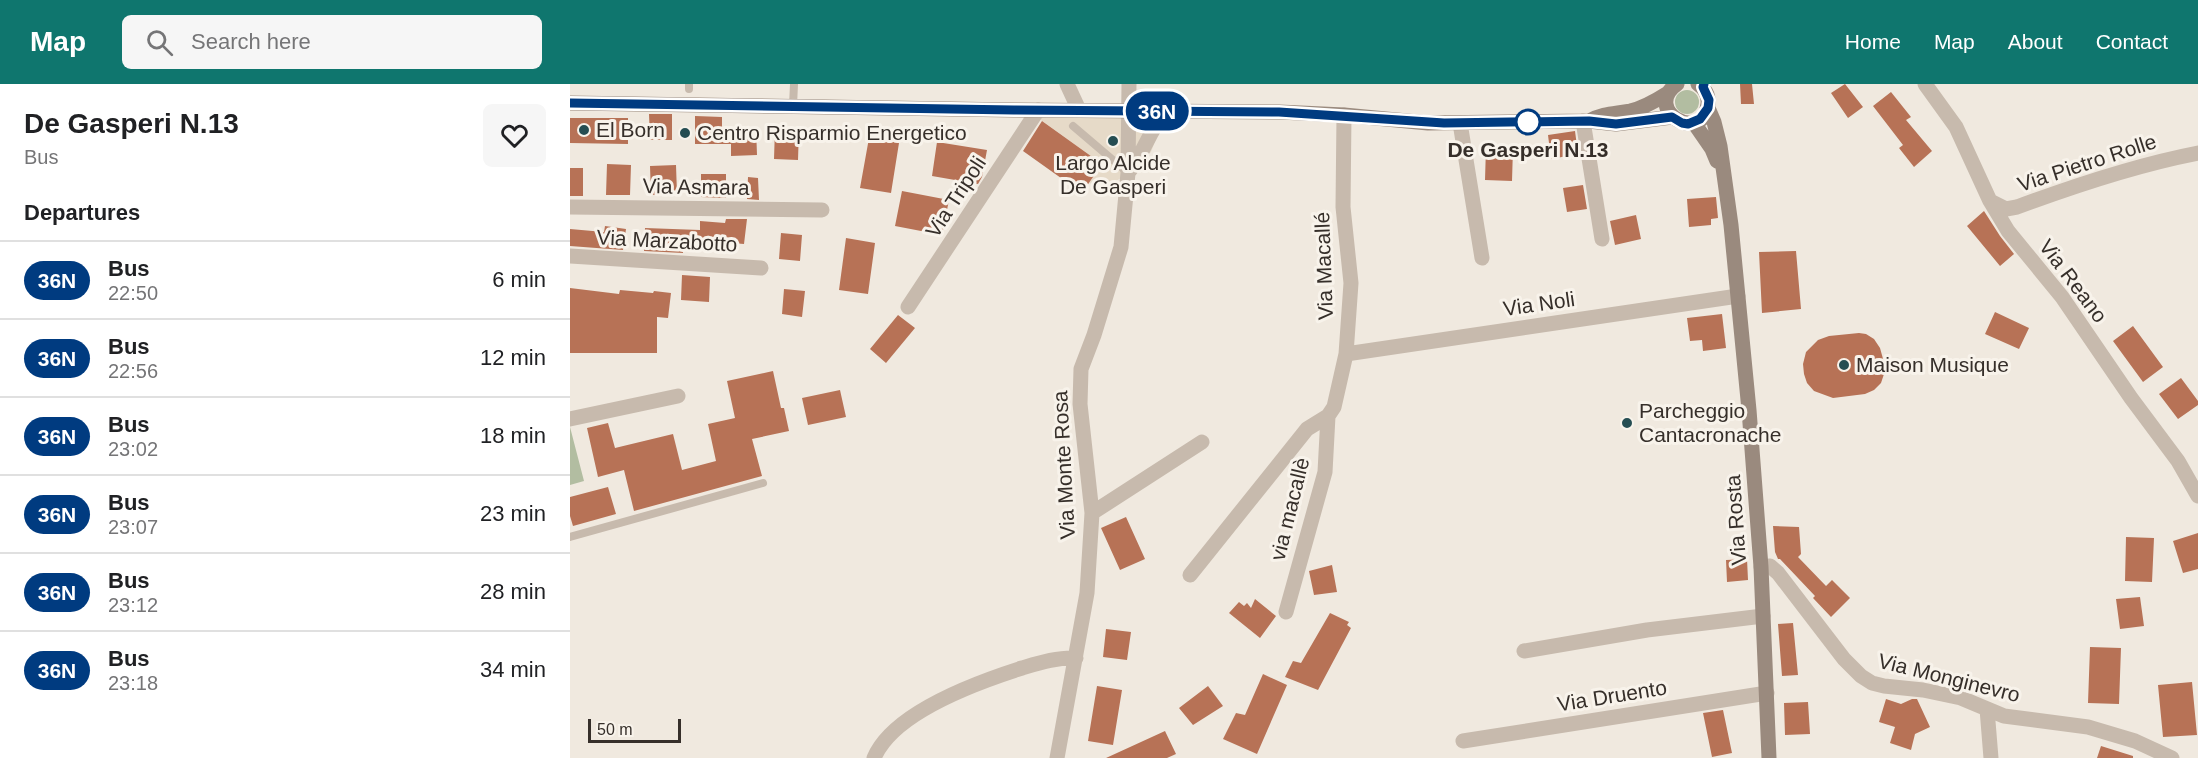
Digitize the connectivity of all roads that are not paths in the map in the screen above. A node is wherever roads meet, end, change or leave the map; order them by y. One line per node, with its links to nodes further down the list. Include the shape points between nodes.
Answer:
1 (794, 84): 8 (lane)
2 (1067, 84): 11 (street)
3 (1129, 84): 12 (street)
4 (1925, 84): 23 (street, Via Reano, via 1956,127)
5 (1702, 85): 9 (street, Via Rosta)
6 (1673, 88): 15 (street, via 1666,105); 16 (street, via 1642,107)
7 (570, 103): 8 (street)
8 (793, 106): 10 (street)
9 (1708, 108): 18 (street); 22 (street, Via Rosta, via 1720,146)
10 (1038, 110): 11 (street); 31 (street, Via Tripoli)
11 (1079, 110): 12 (street)
12 (1128, 111): 13 (street); 21 (street)
13 (1166, 111): 14 (street); 21 (street)
14 (1344, 115): 17 (street); 32 (street, Via Macallé, via 1343,207 1351,284)
15 (1672, 117): 16 (street, via 1616,124); 18 (street, via 1682,123)
16 (1586, 121): 17 (street); 26 (street)
17 (1460, 123): 28 (street)
18 (1694, 123): 22 (street, Via Rosta)
19 (1072, 126): 21 (lane)
20 (2198, 153): 23 (street, Via Pietro Rolle, via 2083,182 2017,207 2006,209)
21 (1128, 173): 39 (street, Via Monte Rosa, via 1120,247 1081,369 1080,404)
22 (1723, 173): 30 (street, Via Rosta)
23 (1990, 201): 38 (street, Via Reano, via 2178,461)
24 (570, 207): 25 (street, Via Asmara)
25 (822, 210)
26 (1602, 239)
27 (570, 256): 29 (street, Via Marzabotto)
28 (1482, 258)
29 (761, 268)
30 (1738, 296): 32 (street, Via Noli); 41 (street, Via Rosta)
31 (908, 307)
32 (1346, 354): 34 (street, Via Macallé, via 1334,407)
33 (678, 396): 35 (street)
34 (1328, 416): 42 (street, via 1307,429); 43 (street, via macallè, via 1325,472)
35 (570, 419)
36 (1202, 442): 39 (street)
37 (763, 483): 40 (lane)
38 (2198, 496)
39 (1092, 513): 46 (street, Via Monte Rosa, via 1087,593)
40 (570, 537)
41 (1761, 567): 44 (street, Via Rosta); 48 (street, Via Monginevro, via 1770,566 1778,573 1844,659 1872,683 1961,698)
42 (1190, 575)
43 (1286, 612)
44 (1763, 616): 45 (street); 47 (street, Via Rosta)
45 (1524, 651)
46 (1076, 658): 50 (street, via 1042,662 950,695 905,722 888,737); 51 (street, Via Monte Rosa)
47 (1767, 693): 49 (street, Via Druento); 52 (street, Via Rosta)
48 (1987, 709): 53 (street); 54 (street, Via Monginevro, via 2004,716 2088,727 2135,741)
49 (1463, 741)
50 (874, 758)
51 (1057, 758)
52 (1769, 758)
53 (1991, 758)
54 (2172, 758)

